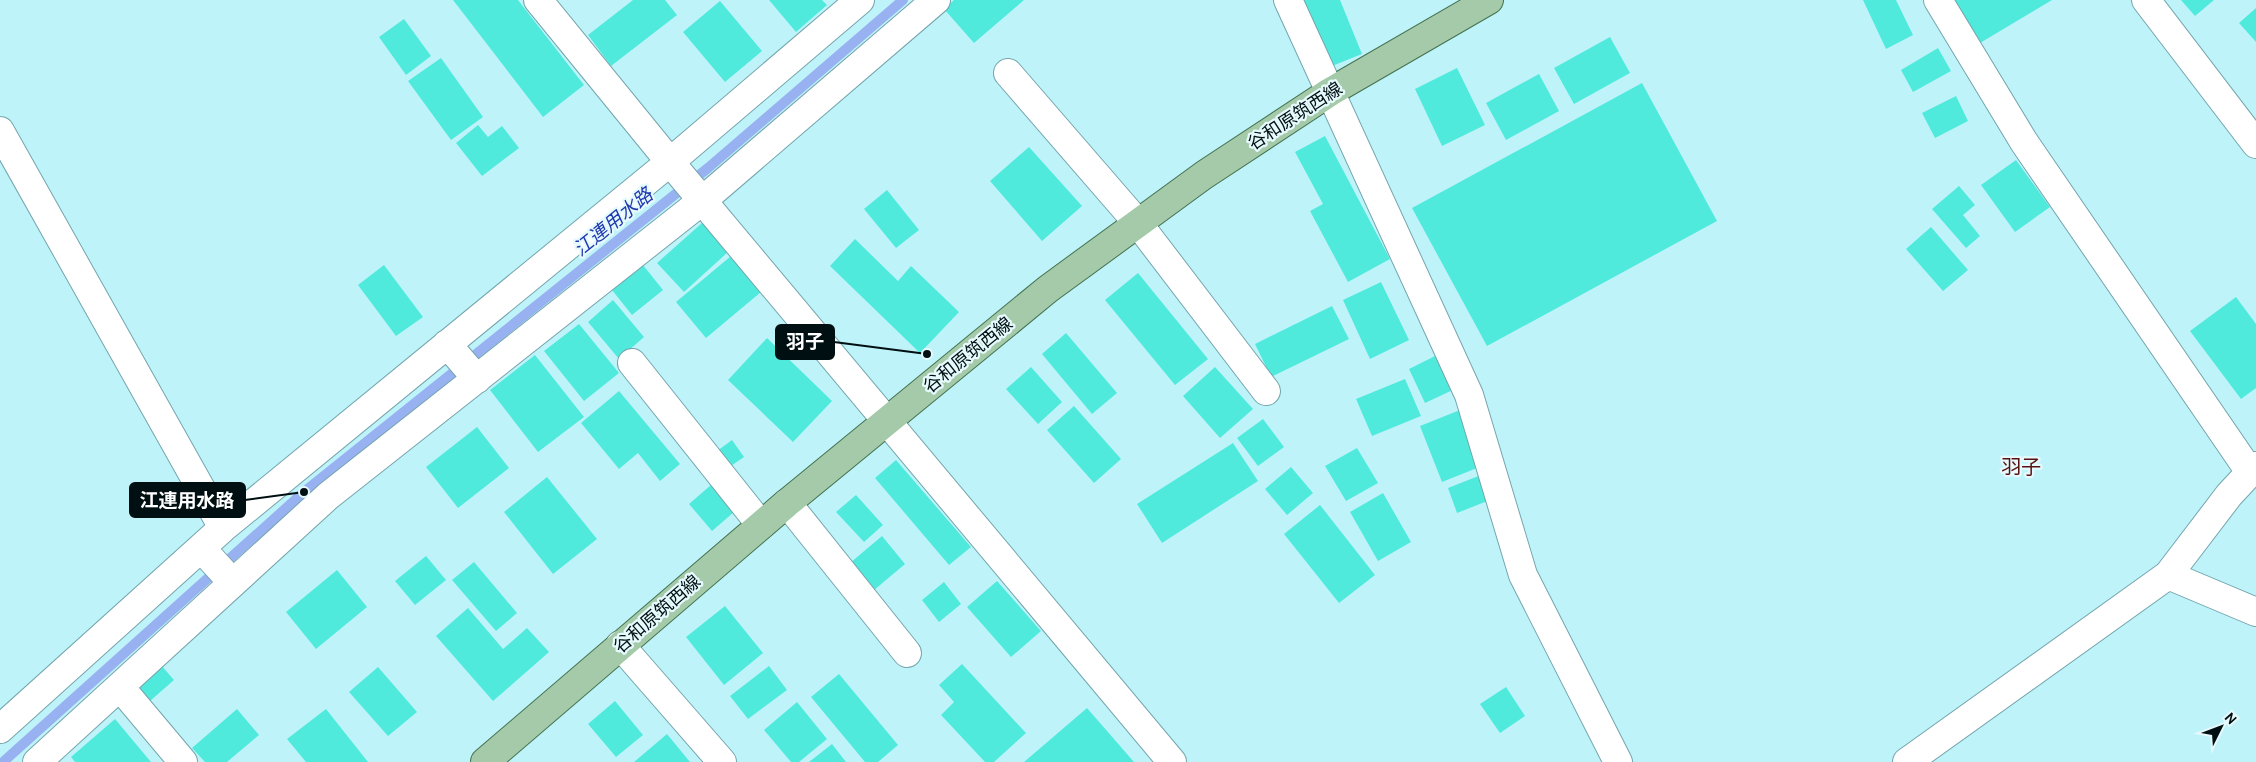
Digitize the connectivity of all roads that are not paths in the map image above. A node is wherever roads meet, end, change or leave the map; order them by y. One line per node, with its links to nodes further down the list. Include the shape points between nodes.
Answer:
1 (538, 0): 12 (street)
2 (860, 0): 12 (street)
3 (1288, 0): 9 (street)
4 (1489, 0): 9 (main road, 谷和原筑西線)
5 (1938, 0): 20 (street, via 2024,142)
6 (2146, 0): 11 (street)
7 (933, 1): 13 (street)
8 (1008, 73): 14 (street)
9 (1330, 92): 14 (main road, 谷和原筑西線); 37 (street, via 1469,395 1523,575)
10 (0, 131): 23 (street)
11 (2256, 144)
12 (670, 162): 13 (street); 15 (street)
13 (703, 200): 17 (street); 19 (street)
14 (1137, 222): 18 (street); 19 (main road, 谷和原筑西線, via 1048,289)
15 (447, 344): 17 (street); 23 (street)
16 (632, 363): 22 (street)
17 (477, 379): 26 (street, via 328,496)
18 (1266, 391)
19 (886, 421): 21 (main road, 谷和原筑西線); 36 (street)
20 (2253, 469): 25 (street)
21 (787, 502): 22 (main road, 谷和原筑西線); 29 (street)
22 (761, 525): 28 (main road, 谷和原筑西線)
23 (223, 528): 24 (street)
24 (200, 548): 26 (street); 31 (street)
25 (2168, 575): 27 (street); 38 (street)
26 (233, 584): 30 (street)
27 (2256, 612)
28 (620, 645): 34 (main road, 谷和原筑西線); 35 (street)
29 (906, 653)
30 (120, 687): 32 (street); 33 (street)
31 (0, 729)
32 (37, 762)
33 (183, 762)
34 (486, 762)
35 (722, 762)
36 (1172, 762)
37 (1618, 762)
38 (1907, 762)

